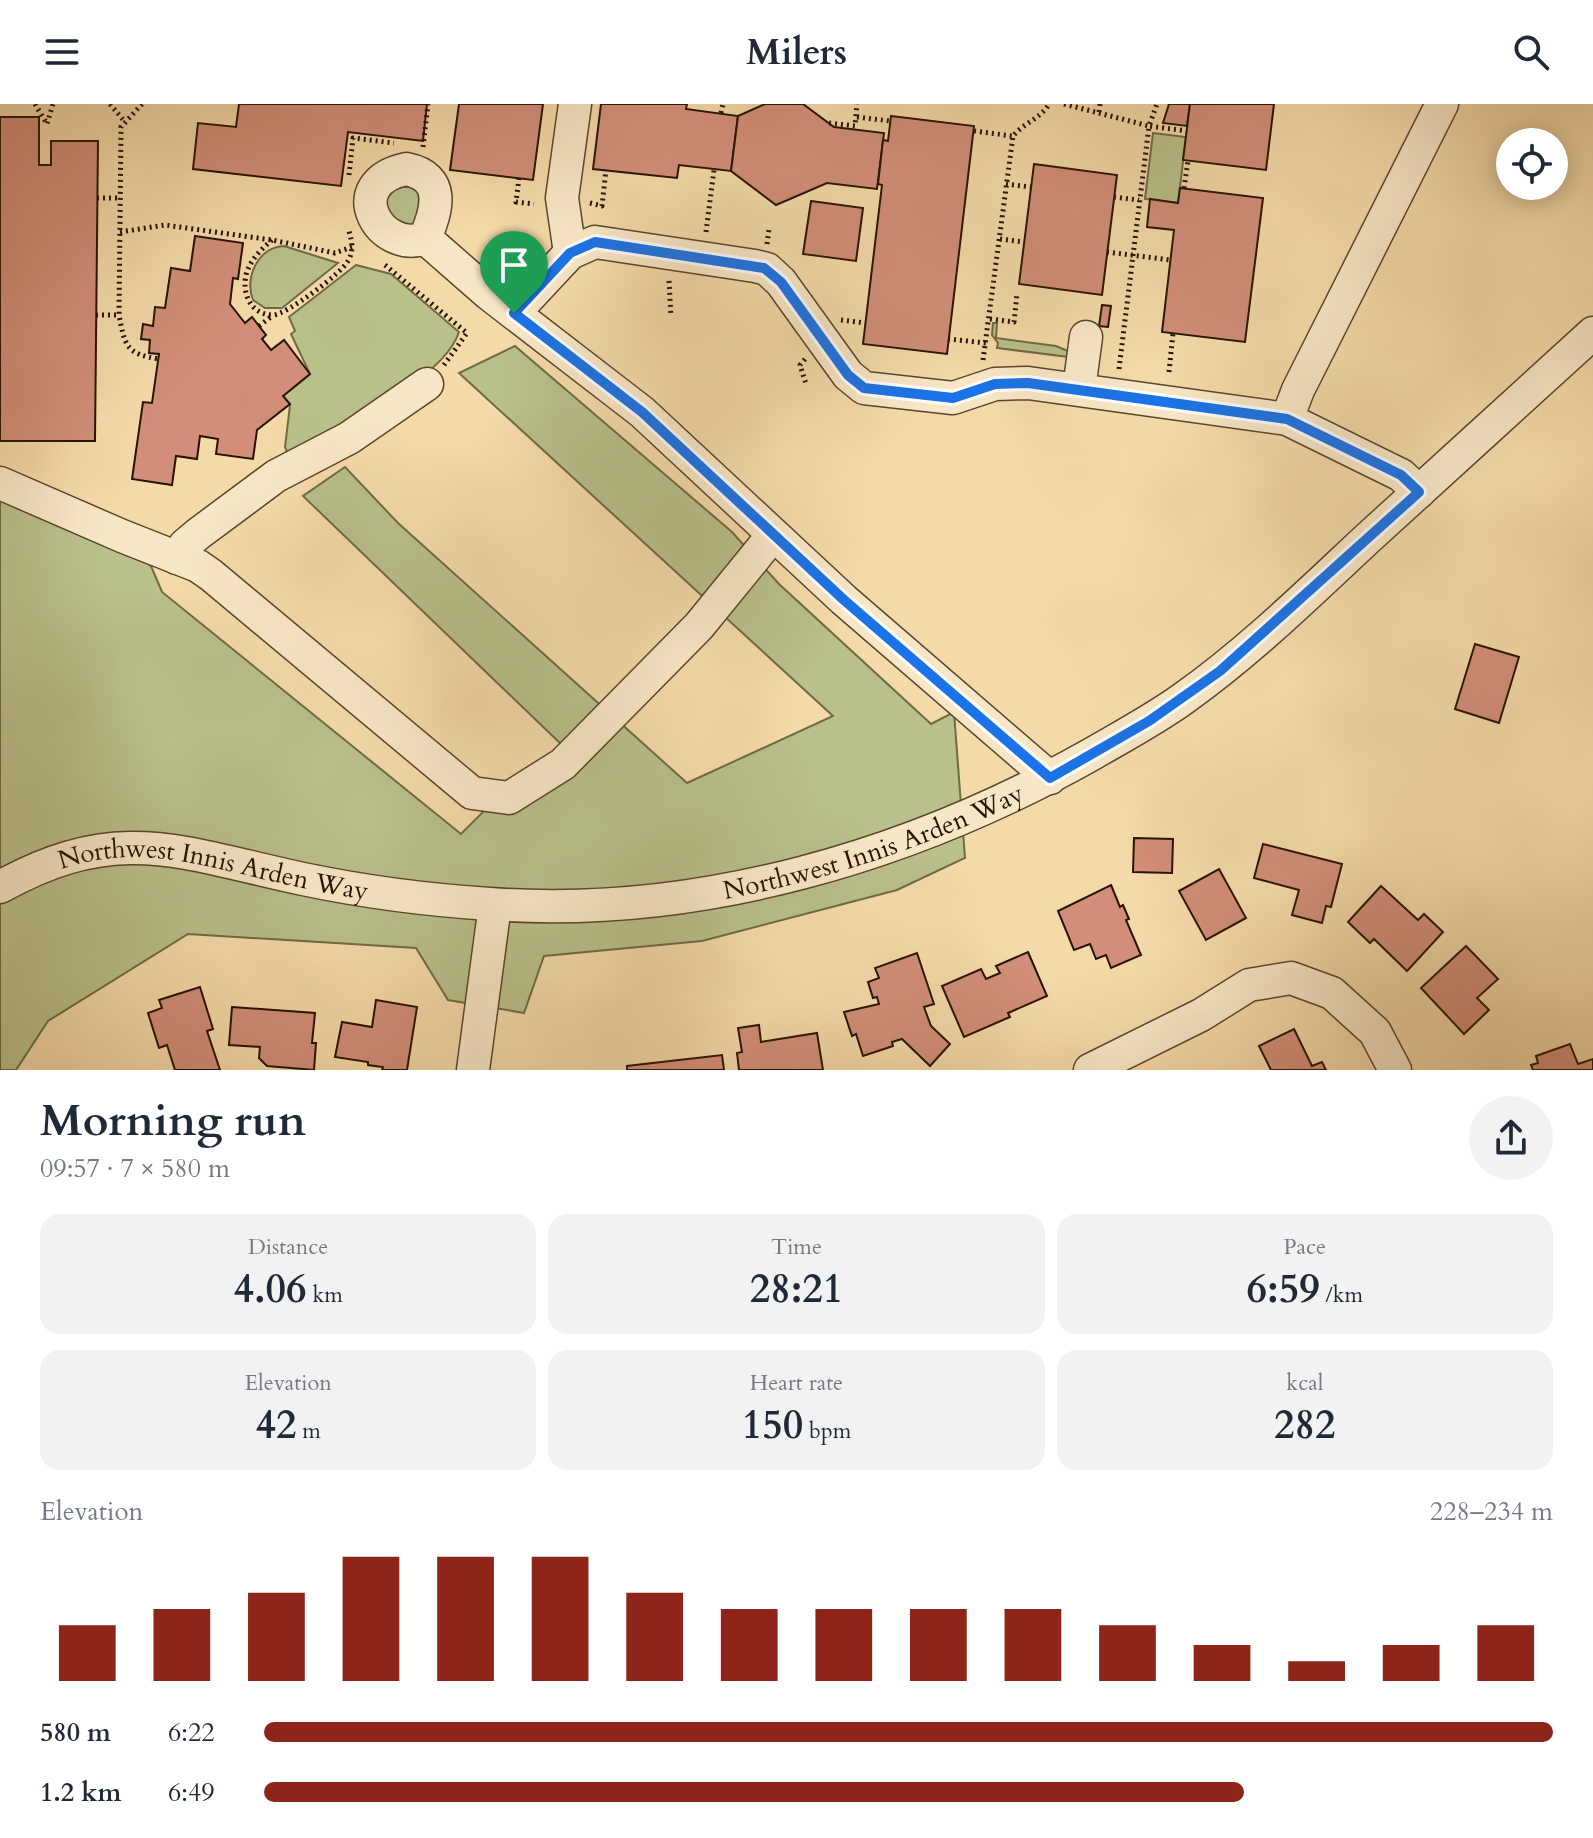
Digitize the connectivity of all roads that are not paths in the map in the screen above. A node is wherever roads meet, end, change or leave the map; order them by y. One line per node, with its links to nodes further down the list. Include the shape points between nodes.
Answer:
1 (575, 104): 4 (street, via 562,198)
2 (1442, 104): 10 (street)
3 (425, 238): 5 (street)
4 (570, 253): 5 (street); 9 (street, via 595,242 764,268 781,282 848,375 864,388 945,398 1011,382)
5 (514, 313): 13 (street, via 642,412)
6 (1593, 333): 12 (street, Northwest Innis Arden Way)
7 (1086, 337): 9 (street)
8 (427, 384): 14 (street, via 349,438 276,476 198,534)
9 (1079, 389): 10 (street)
10 (1287, 419): 12 (street, via 1401,475)
11 (0, 483): 14 (street)
12 (1419, 492): 15 (street, Northwest Innis Arden Way, via 1220,671 1149,721)
13 (773, 535): 14 (street, via 699,626 629,699 563,764 509,798 472,793 211,575); 15 (street)
14 (177, 558)
15 (1050, 778): 17 (street, Northwest Innis Arden Way, via 898,844 785,876 650,900)
16 (0, 887): 17 (street, Northwest Innis Arden Way, via 49,862 123,846 177,851 376,892)
17 (495, 905): 18 (street)
18 (473, 1070)
19 (1090, 1070): 20 (street, via 1249,985 1291,978 1332,993 1375,1032)
20 (1395, 1070)

